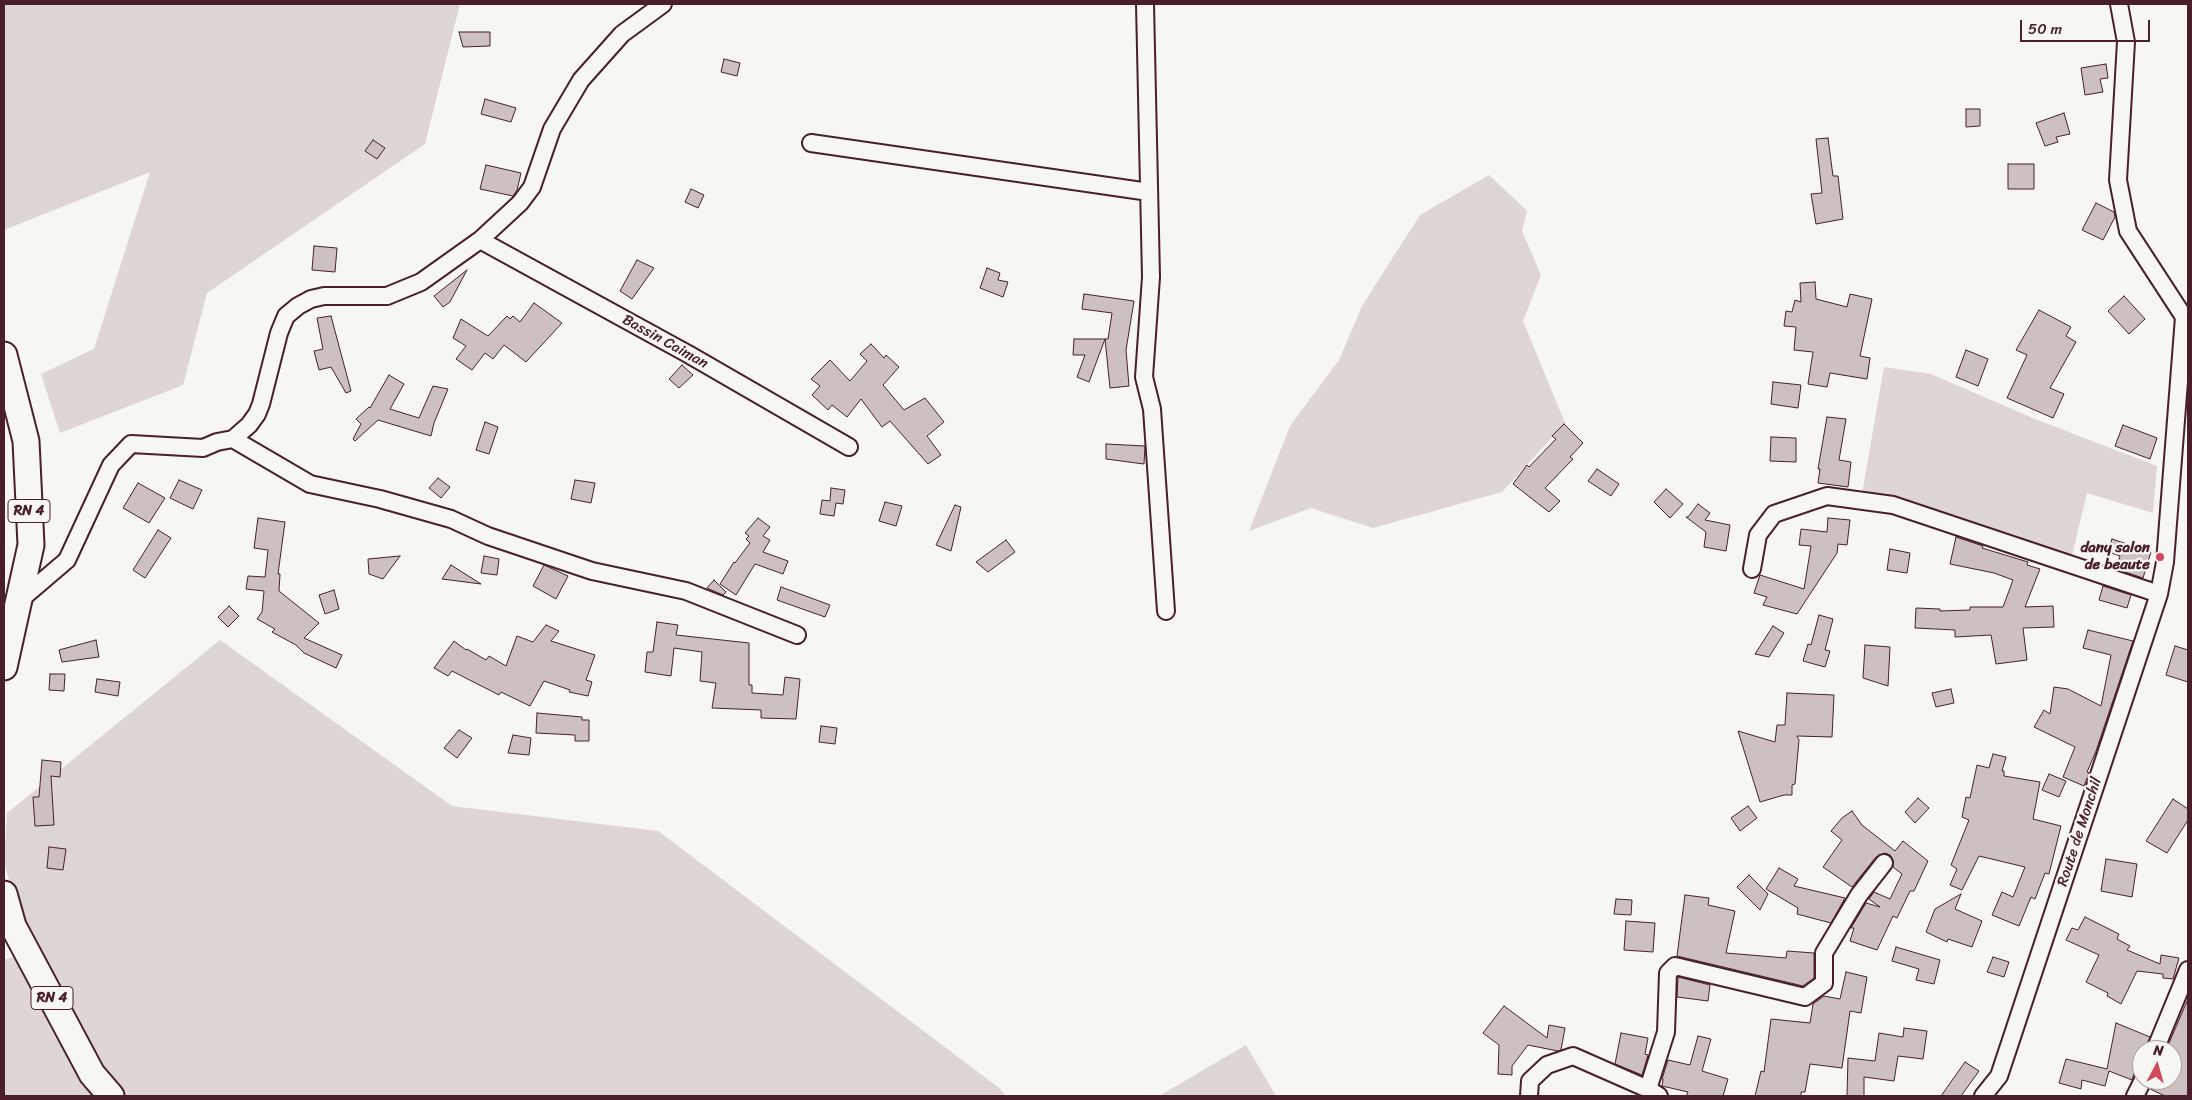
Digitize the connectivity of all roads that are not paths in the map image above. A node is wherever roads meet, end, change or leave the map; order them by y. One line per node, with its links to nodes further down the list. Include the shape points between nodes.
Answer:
1 (663, 4): 6 (street, via 622,34 581,80 552,129 532,187 520,203)
2 (1145, 4): 5 (street)
3 (2119, 4): 7 (street, via 2126,42 2118,180 2128,231)
4 (811, 143): 5 (street)
5 (1149, 192): 14 (street, via 1151,277 1144,377 1152,409)
6 (480, 240): 9 (street, via 421,282 387,296 324,296 298,306 286,316 279,333 257,414); 10 (street, Bassin Caiman, via 688,354)
7 (2186, 315): 12 (street, Route de Monchil)
8 (4, 355): 13 (main road, RN 4, via 26,440 31,545)
9 (233, 439): 13 (street, via 203,448 131,444 111,465 67,560); 15 (street, via 310,484 380,499 451,520 592,571 686,591)
10 (848, 447)
11 (1752, 569): 12 (street, via 1758,535 1774,514 1827,496 1893,505)
12 (2160, 594): 24 (street, Route de Monchil, via 1999,1076)
13 (19, 601): 16 (main road, RN 4)
14 (1166, 611)
15 (797, 635)
16 (4, 667)
17 (1884, 863): 21 (street, via 1824,953 1824,983 1806,998 1675,966 1668,973 1666,1032)
18 (4, 894): 22 (main road, RN 4, via 13,926 92,1074)
19 (2188, 970): 20 (street)
20 (2159, 1040)
21 (1654, 1093): 23 (street, via 1573,1056 1547,1065 1530,1080)
22 (111, 1096)
23 (1529, 1096)
24 (1983, 1096)

